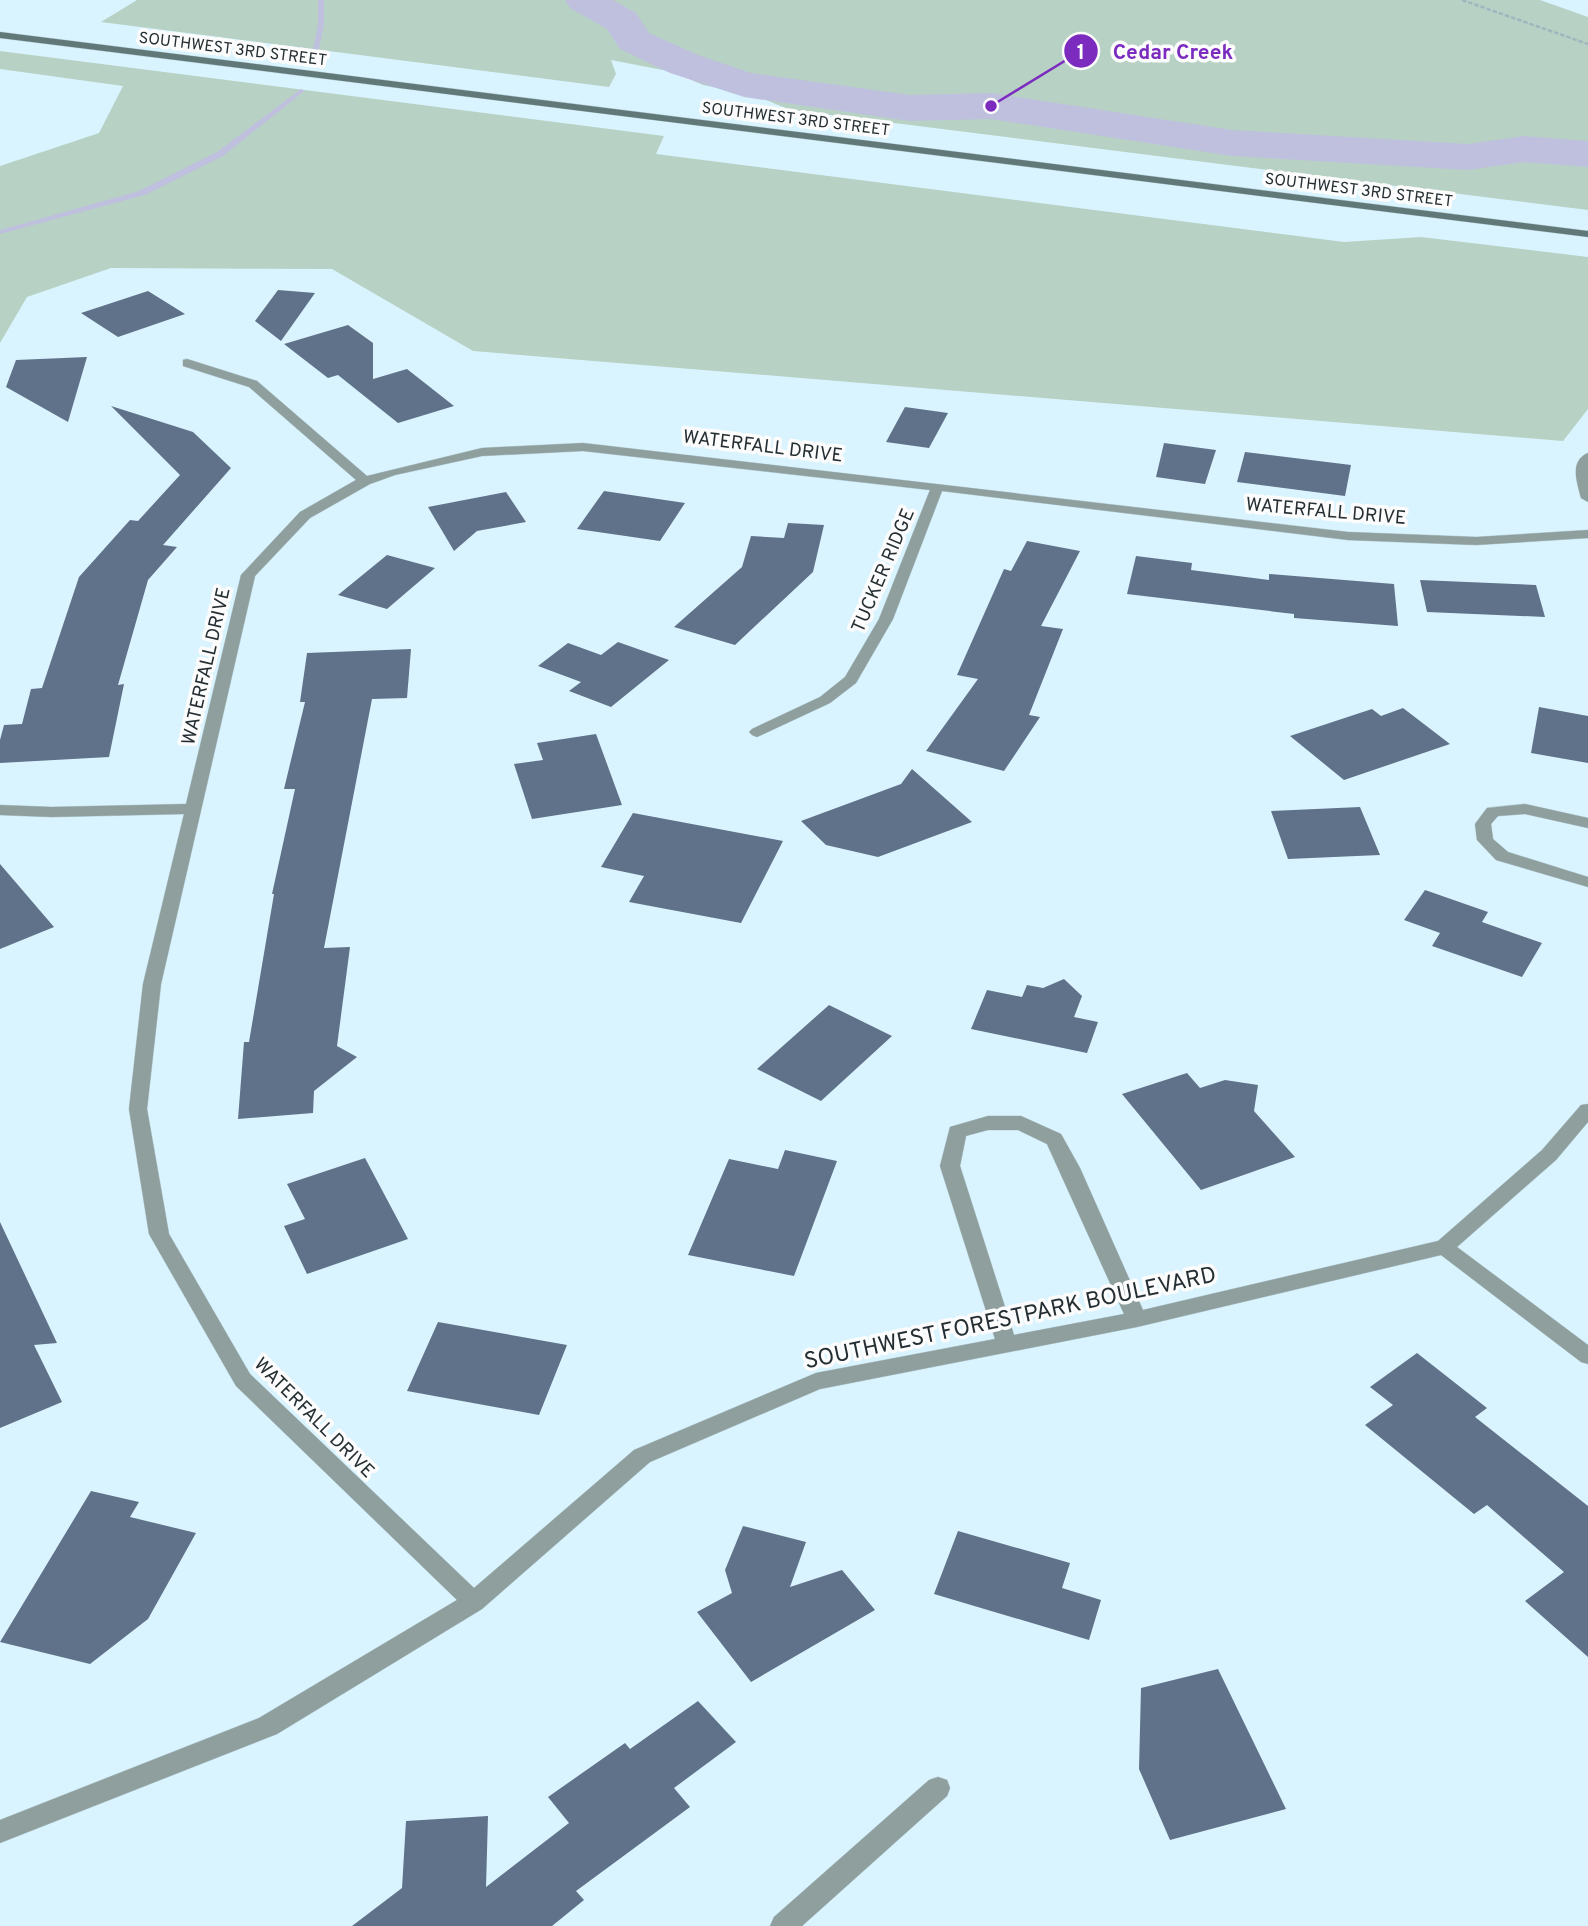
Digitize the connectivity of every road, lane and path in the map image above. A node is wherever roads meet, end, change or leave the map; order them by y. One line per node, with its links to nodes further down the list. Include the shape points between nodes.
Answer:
1 (1462, 0): 3 (path)
2 (0, 35): 4 (main road, SOUTHWEST 3RD STREET)
3 (1588, 44)
4 (1588, 234)
5 (187, 363): 7 (street, via 253,384)
6 (1588, 457): 9 (street, via 1581,473)
7 (365, 481): 8 (street, WATERFALL DRIVE, via 482,452 583,447); 12 (street, WATERFALL DRIVE, via 305,515 248,575)
8 (937, 488): 10 (street, WATERFALL DRIVE, via 1349,536 1476,541); 11 (street, TUCKER RIDGE, via 886,619 852,680 825,700)
9 (1588, 498)
10 (1588, 534)
11 (757, 732)
12 (193, 808): 13 (street); 21 (street, WATERFALL DRIVE, via 152,984 138,1109 159,1234 243,1380)
13 (0, 810)
14 (1588, 823): 15 (street, via 1525,809 1493,811 1483,824 1485,840 1502,856)
15 (1588, 882)
16 (1588, 1110): 17 (street, SOUTHWEST FORESTPARK BOULEVARD, via 1549,1155)
17 (1444, 1247): 18 (street, SOUTHWEST FORESTPARK BOULEVARD); 20 (street)
18 (1137, 1319): 19 (street, SOUTHWEST FORESTPARK BOULEVARD); 19 (street, via 1054,1139 1021,1123 988,1123 957,1132 950,1166)
19 (1007, 1345): 21 (street, SOUTHWEST FORESTPARK BOULEVARD, via 816,1381 642,1456)
20 (1588, 1356)
21 (474, 1602): 23 (street, SOUTHWEST FORESTPARK BOULEVARD, via 268,1726)
22 (938, 1788): 24 (street)
23 (0, 1832)
24 (783, 1926)

